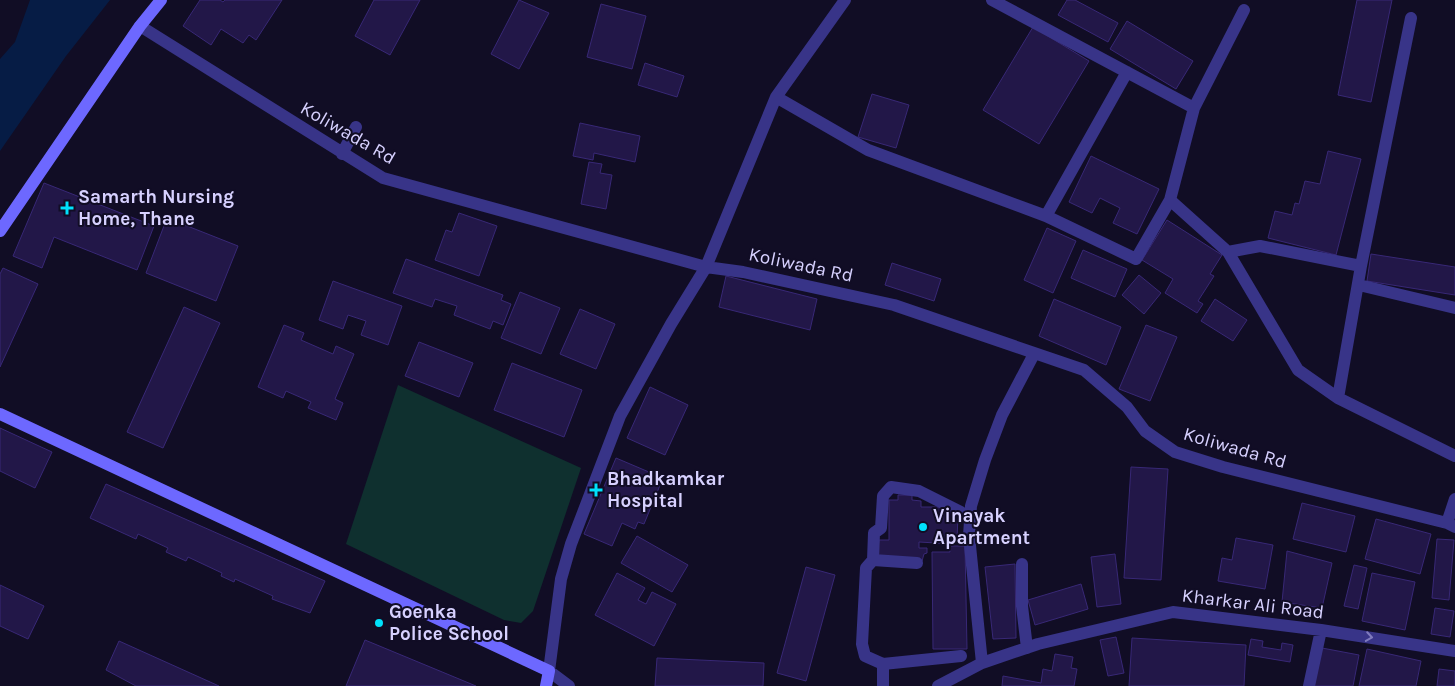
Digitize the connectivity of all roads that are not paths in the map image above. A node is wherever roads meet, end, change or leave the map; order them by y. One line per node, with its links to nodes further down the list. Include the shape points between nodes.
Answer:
1 (161, 0): 6 (street)
2 (845, 0): 8 (street)
3 (992, 0): 7 (street)
4 (1244, 10): 9 (street)
5 (1411, 18): 17 (street)
6 (140, 26): 11 (street, Koliwada Rd); 14 (street)
7 (1127, 72): 9 (street); 13 (street)
8 (776, 97): 13 (street, via 868,150); 16 (street)
9 (1194, 108): 12 (street)
10 (356, 128): 11 (street)
11 (342, 154): 16 (street, Koliwada Rd, via 384,178)
12 (1170, 200): 13 (street, via 1136,259); 15 (street)
13 (1046, 216)
14 (0, 231)
15 (1228, 252): 17 (street, via 1260,246); 21 (street, via 1298,370)
16 (706, 266): 20 (street, Koliwada Rd, via 894,305); 36 (street, via 625,408 571,544 561,579)
17 (1361, 266): 18 (street)
18 (1359, 285): 19 (street); 21 (street)
19 (1455, 308)
20 (1034, 354): 26 (street, Koliwada Rd, via 1084,370 1127,407 1145,430 1174,452); 34 (street, via 1002,415 984,460 972,506 968,536)
21 (1338, 398): 23 (street)
22 (0, 414): 36 (street)
23 (1455, 456)
24 (1455, 499): 26 (street)
25 (961, 512): 27 (street, via 919,490 891,487 883,496 881,528 874,533)
26 (1451, 525)
27 (873, 560): 28 (street); 35 (street, via 866,568 862,644 865,656)
28 (917, 563)
29 (1022, 564): 31 (street)
30 (1321, 630): 31 (street, Kharkar Ali Road, via 1173,612); 32 (street, Kharkar Ali Road, one-way to 32); 41 (street)
31 (1027, 648): 34 (street, Kharkar Ali Road)
32 (1455, 650)
33 (961, 656): 35 (street)
34 (982, 663): 40 (street, Kharkar Ali Road)
35 (883, 664): 39 (street)
36 (549, 671): 37 (street); 38 (street)
37 (546, 686)
38 (569, 686)
39 (883, 686)
40 (938, 686)
41 (1309, 686)

